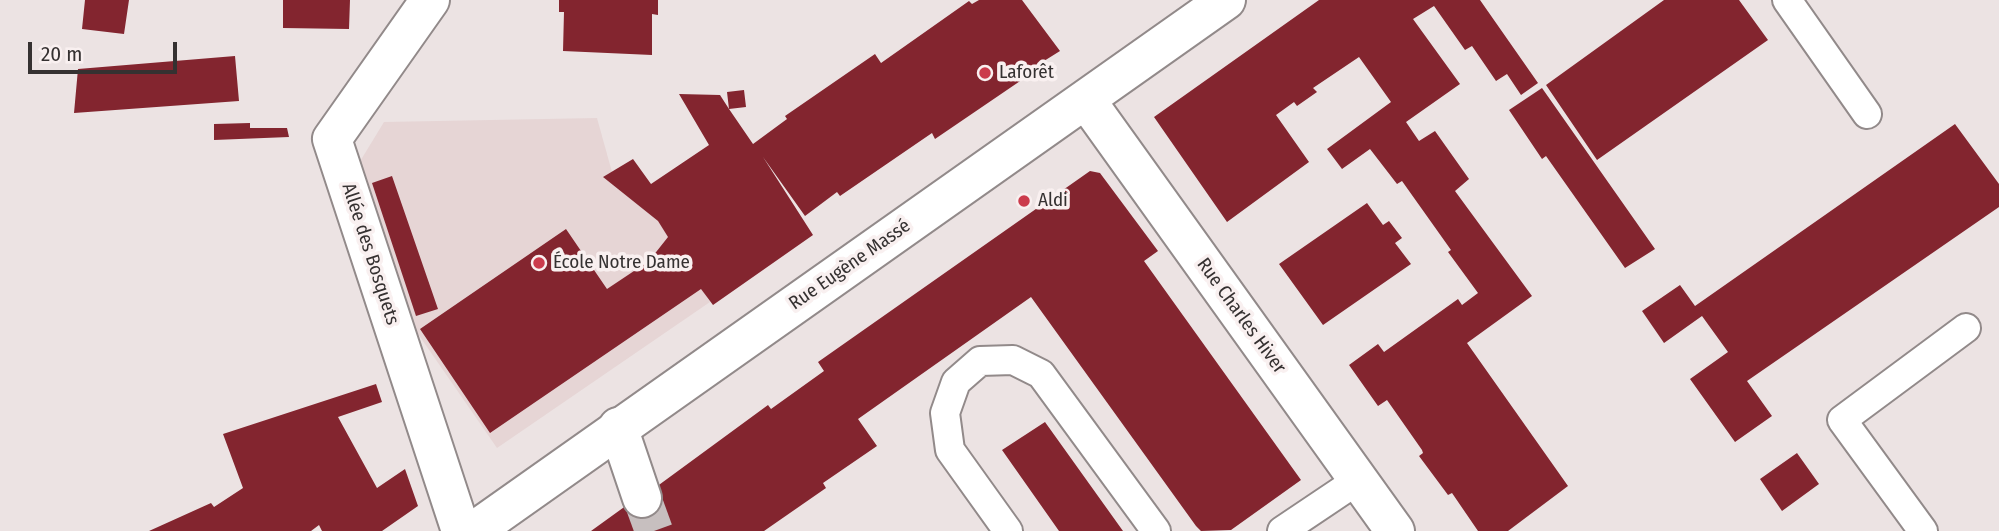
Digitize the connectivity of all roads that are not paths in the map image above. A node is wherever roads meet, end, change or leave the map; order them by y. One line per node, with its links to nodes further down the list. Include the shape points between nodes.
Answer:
1 (430, 0): 10 (street, Allée des Bosquets, via 332,139)
2 (1787, 0): 5 (lane)
3 (1209, 5): 4 (street, Rue Eugène Massé)
4 (1086, 100): 7 (street, Rue Eugène Massé); 8 (street, Rue Charles Hiver)
5 (1867, 114)
6 (1966, 328): 16 (lane, via 1842,420)
7 (618, 428): 9 (street); 11 (street, Rue Eugène Massé)
8 (1359, 480): 14 (lane); 15 (street, Rue Charles Hiver)
9 (642, 498)
10 (461, 531)
11 (474, 531)
12 (1008, 531): 13 (lane, via 950,450 945,413 956,382 980,361 1013,359 1041,374)
13 (1156, 531)
14 (1282, 531)
15 (1395, 531)
16 (1923, 531)

